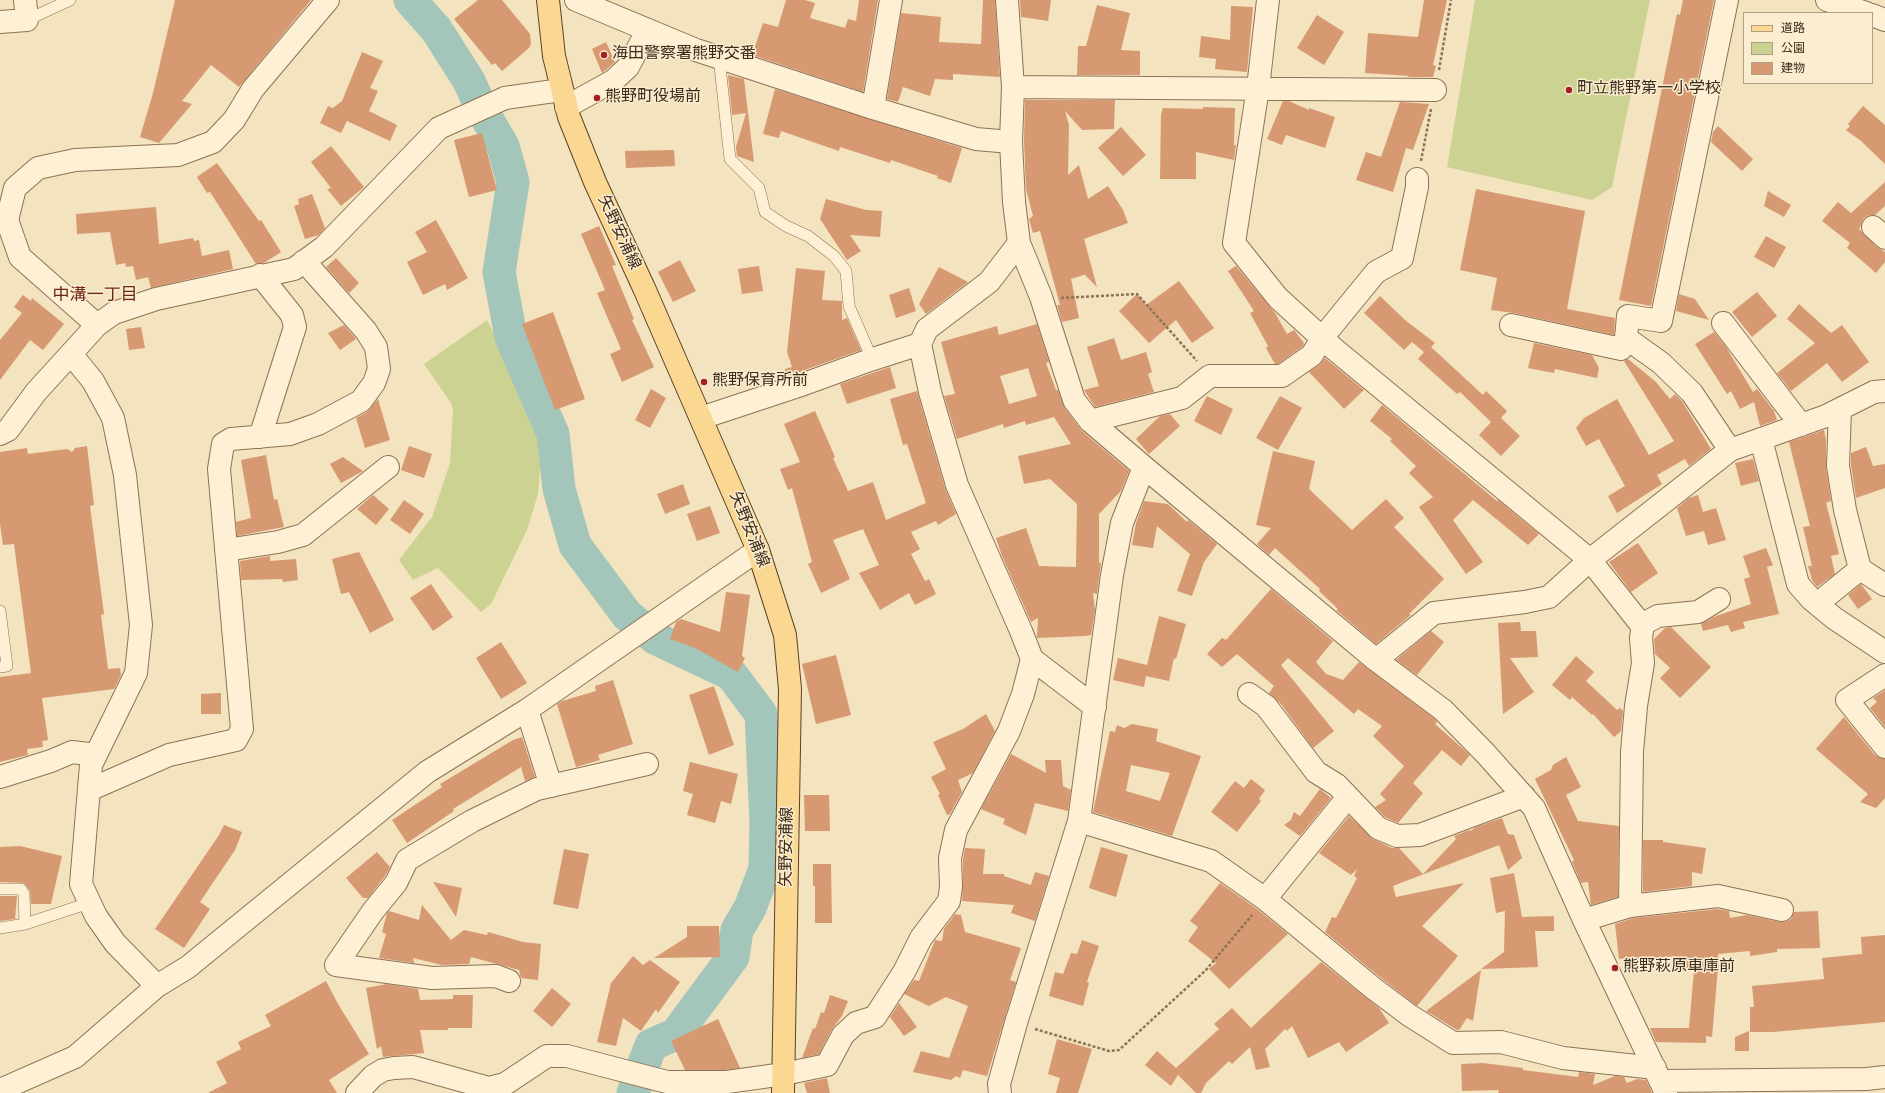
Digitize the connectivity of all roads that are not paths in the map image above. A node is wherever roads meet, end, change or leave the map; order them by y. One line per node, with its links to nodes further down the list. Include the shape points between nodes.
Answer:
1 (70, 0): 10 (lane)
2 (328, 0): 28 (street, via 253,89 234,120 213,142 178,155 76,160 38,168 15,188 7,220 20,257)
3 (548, 0): 20 (main road, 矢野安浦線, via 554,56)
4 (576, 0): 15 (street)
5 (891, 0): 21 (street)
6 (1007, 0): 17 (street)
7 (1268, 0): 18 (street)
8 (1728, 0): 31 (street, via 1661,321 1628,316)
9 (1827, 0): 11 (street)
10 (26, 10): 14 (street)
11 (1863, 12)
12 (1873, 15): 13 (street)
13 (1885, 20)
14 (0, 22)
15 (648, 31): 16 (street); 20 (street, via 628,66 613,81)
16 (719, 57): 21 (street); 34 (lane, via 730,159 759,188 765,212 808,236 834,256 846,271 849,306)
17 (1013, 87): 18 (street); 22 (street)
18 (1258, 88): 19 (street); 30 (street, via 1234,243 1278,298)
19 (1435, 90)
20 (564, 98): 25 (street, via 505,98 440,128 324,247); 37 (main road, 矢野安浦線, via 595,182)
21 (873, 108): 22 (street, via 976,139)
22 (1011, 142): 24 (street)
23 (1417, 179): 30 (street, via 1402,258 1376,272)
24 (1019, 243): 32 (street, via 989,282 927,329); 38 (street, via 1041,297 1074,400)
25 (304, 261): 26 (street, via 294,269); 41 (street, via 366,331 376,347 379,369 374,383 361,401 318,424 290,434)
26 (260, 275): 28 (street, via 156,299 114,313); 41 (street, via 292,315 295,327)
27 (1723, 323): 39 (street)
28 (97, 325): 33 (street)
29 (1511, 325): 31 (street, via 1621,350)
30 (1322, 338): 38 (street, via 1312,355 1282,376 1210,376 1182,398); 48 (street)
31 (1626, 338): 43 (street, via 1661,363 1692,393)
32 (920, 344): 34 (street); 56 (street, via 930,392 957,485)
33 (71, 354): 40 (street, via 36,392 8,430); 64 (street, via 92,381 113,418 125,475 141,625 136,673)
34 (872, 359): 37 (street)
35 (1885, 391): 36 (street, via 1874,392)
36 (1840, 409): 39 (street); 49 (street, via 1838,466 1845,510)
37 (701, 418): 47 (main road, 矢野安浦線)
38 (1090, 421): 45 (street)
39 (1801, 424): 42 (street)
40 (0, 434)
41 (260, 437): 46 (street, via 231,439 223,444 220,469)
42 (1761, 439): 43 (street); 52 (street, via 1798,584)
43 (1730, 450): 48 (street)
44 (388, 466): 46 (street, via 303,535 278,542)
45 (1144, 467): 57 (street); 61 (street, via 1122,523 1112,575)
46 (226, 550): 68 (street, via 242,729 236,740 169,754)
47 (758, 550): 62 (street); 84 (main road, 矢野安浦線, via 785,635 790,689)
48 (1590, 560): 54 (street); 57 (street, via 1549,597 1434,612)
49 (1860, 569): 50 (street); 52 (street)
50 (1885, 585)
51 (1719, 599): 54 (street, via 1698,612 1658,616 1648,620)
52 (1817, 604): 55 (street)
53 (0, 610): 58 (lane, via 7,666)
54 (1643, 627): 75 (street, via 1643,663 1632,752)
55 (1885, 652)
56 (1032, 659): 61 (street); 84 (street, via 1023,694 1009,731 956,830 950,858 949,901 921,938 904,972 875,1017 856,1023 842,1035 827,1065)
57 (1376, 660): 69 (street, via 1443,710)
58 (0, 667)
59 (1885, 675): 63 (street, via 1847,700)
60 (1249, 694): 70 (street, via 1266,706 1316,772 1337,785)
61 (1095, 707): 71 (street)
62 (527, 710): 67 (street); 81 (street, via 427,772 188,967)
63 (1885, 747)
64 (96, 755): 66 (street, via 72,752); 68 (street, via 91,765)
65 (647, 764): 67 (street)
66 (0, 777)
67 (551, 786): 80 (street, via 537,789 472,821 407,860 396,883 373,911 336,965 432,978 496,976)
68 (89, 790): 74 (street, via 81,884)
69 (1524, 796): 70 (street, via 1420,835 1397,836 1378,828); 77 (street, via 1534,808)
70 (1348, 797): 73 (street)
71 (1079, 821): 73 (street, via 1212,861); 87 (street, via 1016,1023 999,1084)
72 (0, 889): 78 (lane, via 21,889 24,894)
73 (1265, 899): 83 (street, via 1373,988 1453,1044 1501,1042)
74 (89, 903): 78 (lane); 81 (street, via 115,943)
75 (1630, 906): 76 (street, via 1718,896); 77 (street)
76 (1782, 910)
77 (1584, 920): 83 (street)
78 (25, 924): 79 (lane)
79 (0, 928)
80 (509, 981)
81 (157, 986): 85 (street, via 75,1057)
82 (1885, 1077): 83 (street)
83 (1660, 1081)
84 (783, 1083): 86 (street, via 667,1082 567,1056 547,1056 505,1084 489,1088 413,1067 383,1070 373,1076)
85 (0, 1090)
86 (357, 1093)
87 (1000, 1093)

